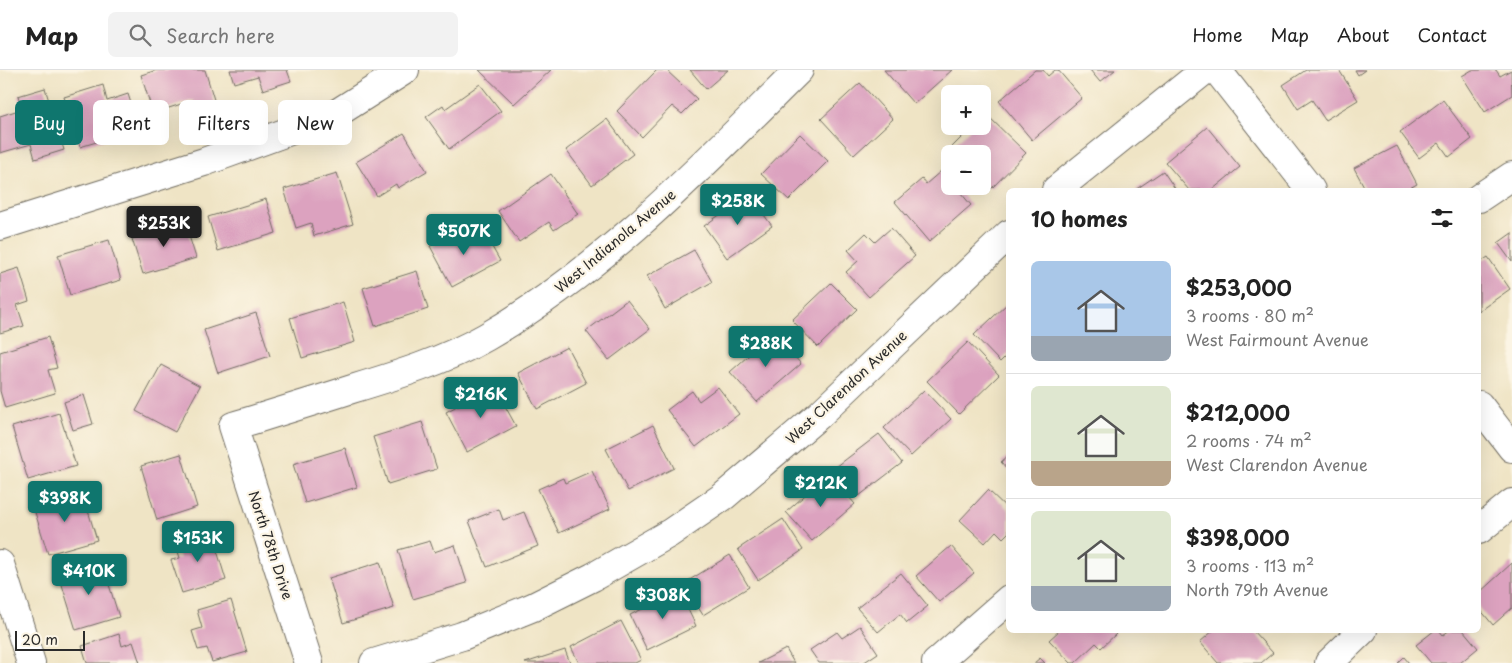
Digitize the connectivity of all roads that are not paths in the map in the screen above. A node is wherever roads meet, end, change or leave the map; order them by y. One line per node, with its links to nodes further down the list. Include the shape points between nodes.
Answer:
1 (405, 70): 9 (street, via 334,115 204,162)
2 (799, 70): 12 (street, West Indianola Avenue, via 650,215 570,283 485,337 434,362 387,379)
3 (1205, 70): 6 (street)
4 (1217, 70): 7 (street)
5 (1512, 176): 8 (street)
6 (1058, 188)
7 (1309, 188)
8 (1481, 197)
9 (0, 226)
10 (1006, 237): 21 (street, West Clarendon Avenue, via 819,415 724,496 670,533 594,577 533,607 462,636)
11 (1481, 408): 13 (street)
12 (233, 426): 20 (street, North 78th Drive)
13 (1512, 448)
14 (1512, 503): 15 (street)
15 (1481, 528)
16 (0, 564): 19 (street)
17 (1006, 602): 22 (street)
18 (1360, 633): 23 (street)
19 (31, 663)
20 (309, 663)
21 (374, 663)
22 (936, 663)
23 (1329, 663)

